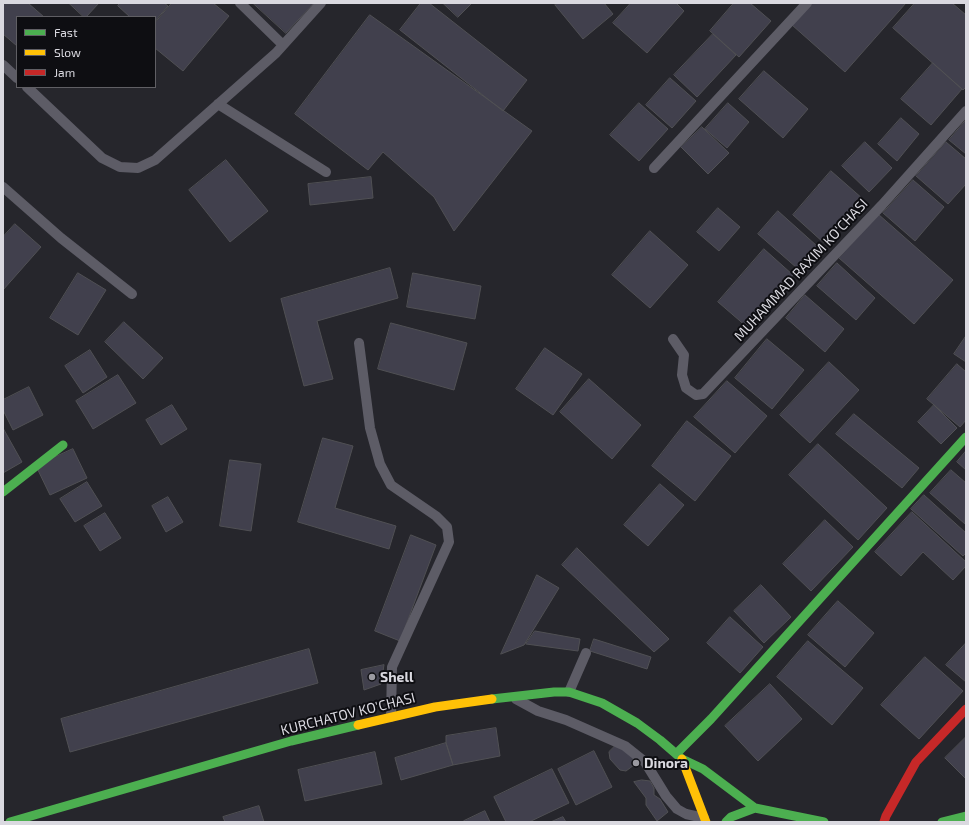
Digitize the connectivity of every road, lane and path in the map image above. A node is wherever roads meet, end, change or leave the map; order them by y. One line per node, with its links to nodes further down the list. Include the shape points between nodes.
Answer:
1 (240, 3): 4 (lane)
2 (321, 3): 4 (lane)
3 (807, 3): 10 (lane)
4 (283, 45): 8 (lane)
5 (3, 65): 6 (lane)
6 (16, 77)
7 (28, 88): 8 (lane, via 102,158 120,167 138,168 155,160)
8 (218, 104): 11 (lane)
9 (966, 111): 14 (lane, MUHAMMAD RAXIM KO'CHASI, via 882,205 703,394 696,395 686,388 682,375 684,355)
10 (654, 168)
11 (326, 172)
12 (3, 187): 13 (lane, via 61,238)
13 (132, 294)
14 (673, 339)
15 (359, 343): 23 (lane, via 370,428 380,464 391,485 436,516 447,527 449,542 392,667)
16 (966, 437): 24 (main road)
17 (63, 445): 18 (main road)
18 (3, 492)
19 (586, 653): 20 (lane)
20 (569, 692): 21 (main road, KURCHATOV KO'CHASI); 24 (main road, KURCHATOV KO'CHASI, via 602,703 637,723)
21 (511, 696): 23 (main road, KURCHATOV KO'CHASI, via 435,707); 27 (lane, via 625,746 645,762 677,809)
22 (966, 710): 31 (main road, via 916,762)
23 (391, 717): 28 (main road, KURCHATOV KO'CHASI, via 291,741)
24 (679, 757): 25 (main road, KURCHATOV KO'CHASI, via 702,769); 27 (main road, KURCHATOV KO'CHASI)
25 (755, 808): 29 (main road, via 730,817); 30 (main road)
26 (966, 816): 32 (main road)
27 (705, 820)
28 (10, 822)
29 (726, 822)
30 (824, 822)
31 (884, 822)
32 (942, 822)

